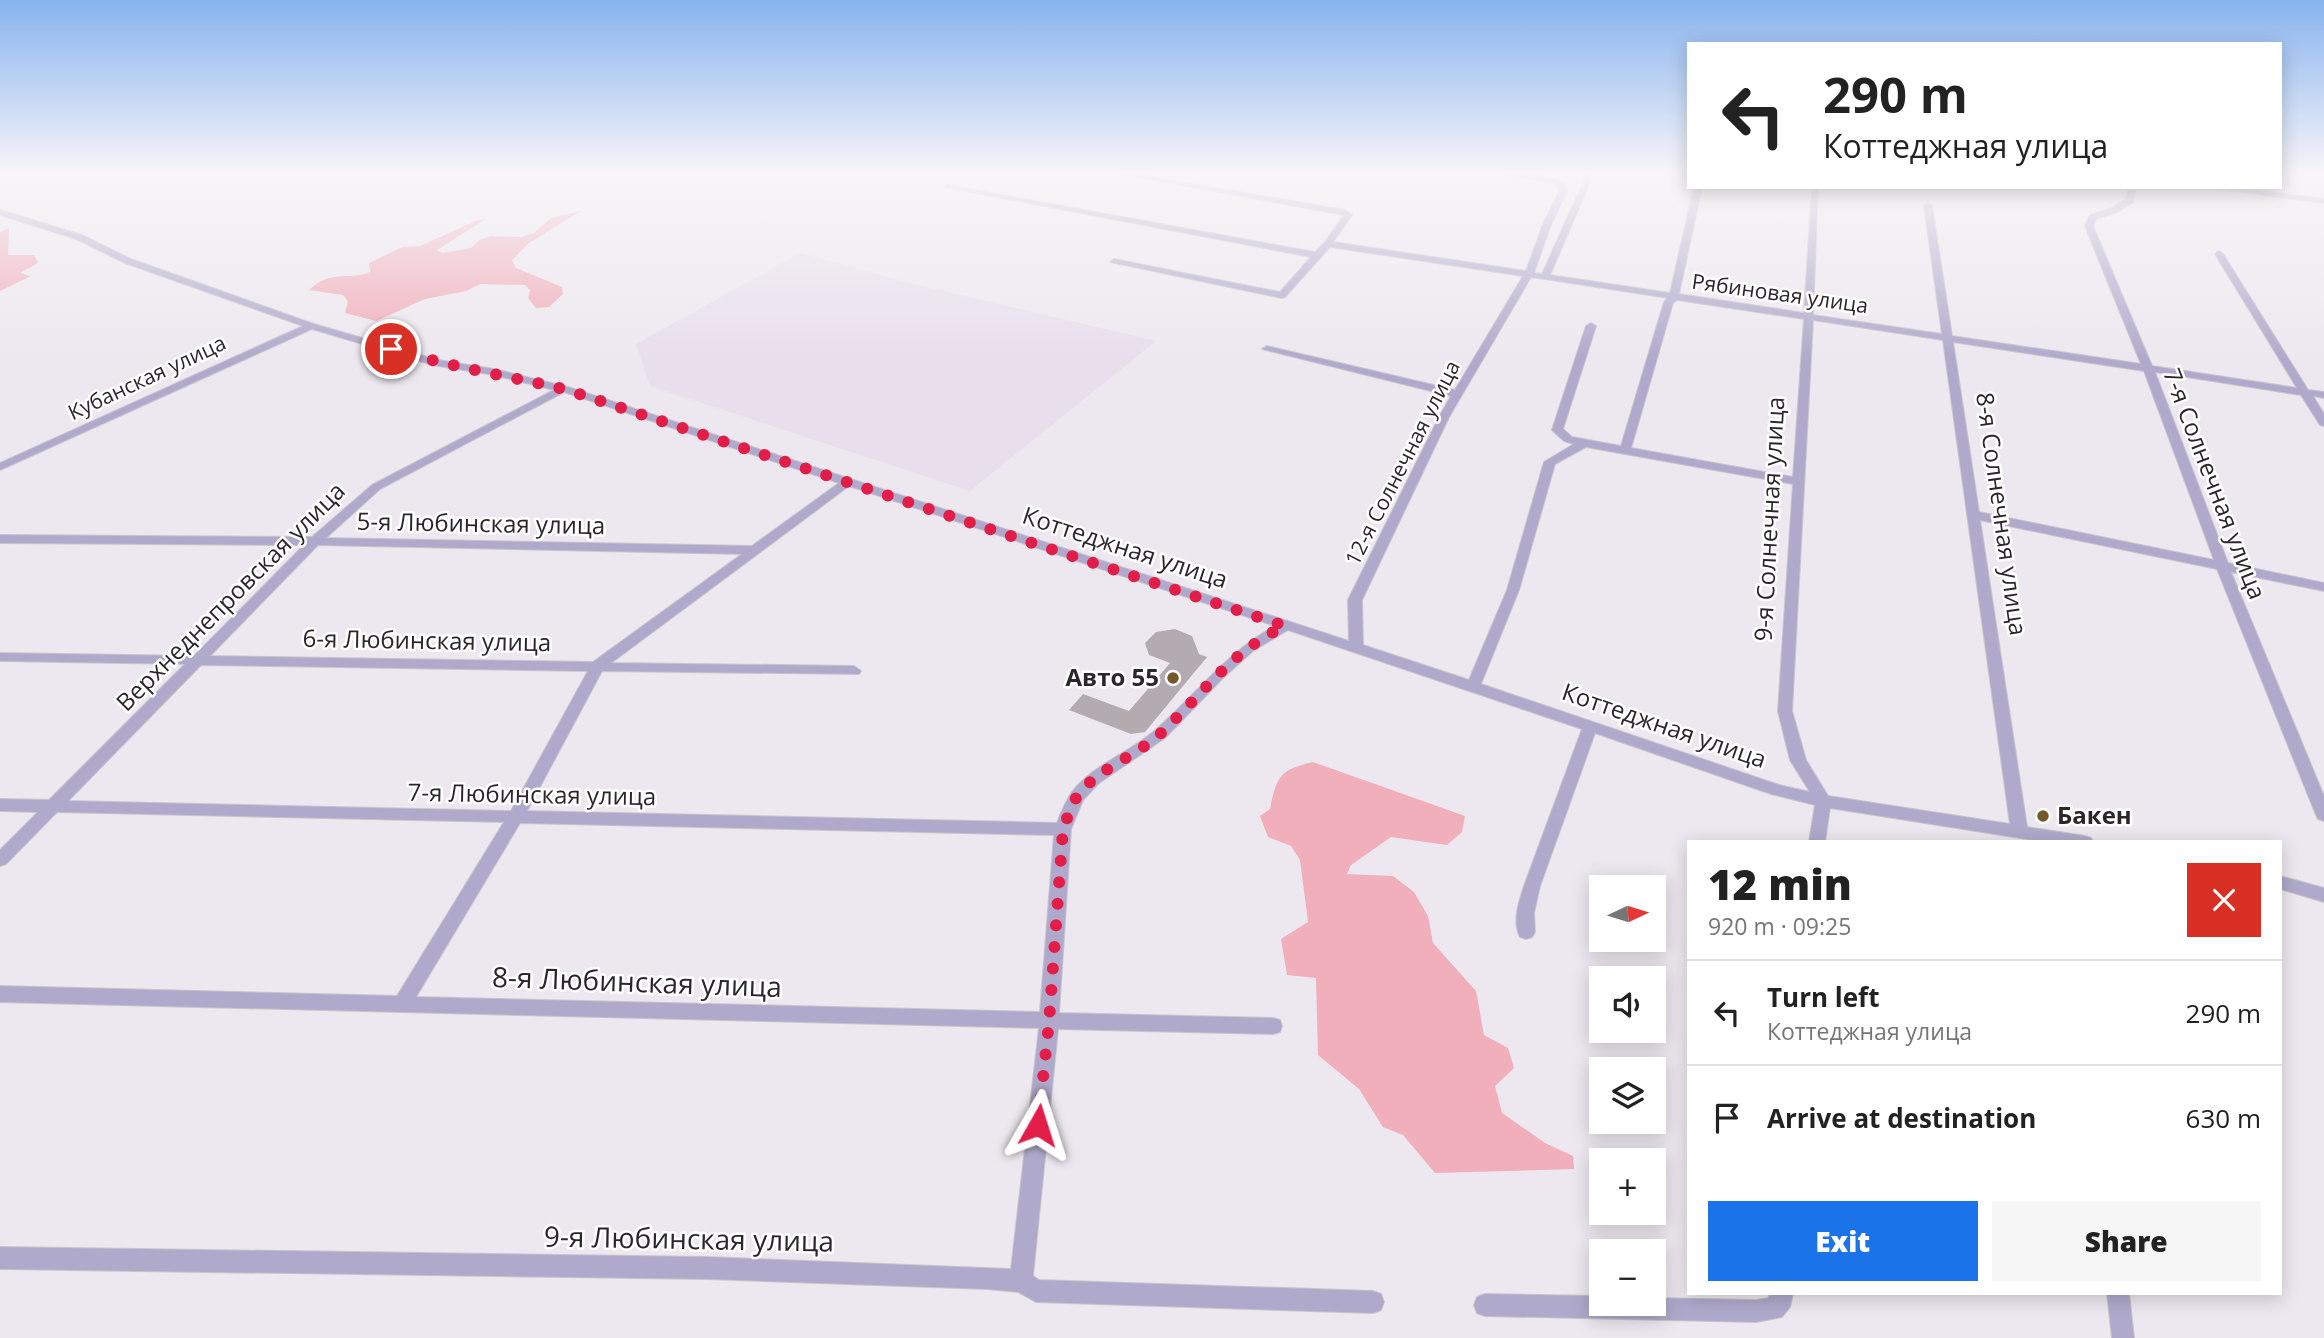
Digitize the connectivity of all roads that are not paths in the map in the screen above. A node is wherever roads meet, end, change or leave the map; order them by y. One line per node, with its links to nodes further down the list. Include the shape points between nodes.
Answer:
1 (74, 235): 18 (street, Коттеджная улица, via 128,261)
2 (1211, 235): 12 (street)
3 (1334, 235): 10 (street)
4 (1543, 235): 14 (street, 12-я Солнечная улица)
5 (1563, 235): 15 (street)
6 (1687, 235): 16 (street)
7 (1813, 235): 17 (street, 9-я Солнечная улица)
8 (1933, 235): 20 (street, 8-я Солнечная улица)
9 (2093, 235): 22 (street, 7-я Солнечная улица)
10 (1328, 244): 12 (street); 14 (street, Рябиновая улица)
11 (2219, 254): 24 (street)
12 (1317, 255): 13 (street, via 1282,296)
13 (1114, 262)
14 (1529, 274): 15 (street, Рябиновая улица); 25 (street, 12-я Солнечная улица)
15 (1545, 276): 16 (street, Рябиновая улица)
16 (1674, 296): 17 (street, Рябиновая улица); 29 (street)
17 (1808, 314): 20 (street, Рябиновая улица); 31 (street, 9-я Солнечная улица)
18 (311, 326): 23 (street, Коттеджная улица, via 437,363); 30 (street, Кубанская улица)
19 (1591, 326): 28 (street, via 1557,430)
20 (1949, 337): 22 (street, Рябиновая улица); 33 (street, 8-я Солнечная улица)
21 (1267, 349): 25 (street)
22 (2148, 368): 24 (street, Рябиновая улица); 37 (street, 7-я Солнечная улица)
23 (563, 389): 32 (street, Коттеджная улица); 35 (street, Верхнеднепровская улица, via 376,487)
24 (2306, 392): 26 (street, Рябиновая улица); 27 (street)
25 (1457, 394): 40 (street, 12-я Солнечная улица, via 1355,600)
26 (2324, 395)
27 (2324, 423)
28 (1584, 443): 29 (street); 45 (street, via 1550,462 1513,590)
29 (1625, 451): 31 (street)
30 (0, 467)
31 (1798, 481): 47 (street, 9-я Солнечная улица, via 1785,711 1798,760)
32 (846, 483): 36 (street); 39 (street, Коттеджная улица)
33 (1975, 515): 37 (street); 53 (street, 8-я Солнечная улица)
34 (0, 539): 35 (street, 5-я Любинская улица)
35 (315, 541): 36 (street, 5-я Любинская улица); 42 (street, Верхнеднепровская улица)
36 (752, 550): 43 (street)
37 (2223, 568): 38 (street); 50 (street, 7-я Солнечная улица)
38 (2324, 587)
39 (1285, 626): 40 (street, Коттеджная улица); 52 (street, via 1259,638 1216,674 1160,734 1083,788)
40 (1356, 649): 45 (street, Коттеджная улица)
41 (0, 657): 42 (street, 6-я Любинская улица)
42 (199, 661): 43 (street, 6-я Любинская улица); 49 (street, Верхнеднепровская улица)
43 (598, 665): 44 (street, 6-я Любинская улица); 51 (street)
44 (854, 671)
45 (1473, 686): 46 (street, Коттеджная улица)
46 (1590, 727): 47 (street, Коттеджная улица); 60 (street, via 1532,886)
47 (1823, 802): 53 (street, Коттеджная улица); 55 (street)
48 (0, 805): 49 (street, 7-я Любинская улица)
49 (53, 806): 51 (street, 7-я Любинская улица); 57 (street, Верхнеднепровская улица)
50 (2324, 815)
51 (514, 818): 52 (street, 7-я Любинская улица); 62 (street)
52 (1063, 829): 63 (street)
53 (2020, 830): 54 (street, Коттеджная улица)
54 (2043, 838): 56 (street, Коттеджная улица)
55 (1816, 840)
56 (2064, 840)
57 (0, 860)
58 (2282, 884): 59 (street)
59 (2324, 895)
60 (1526, 932)
61 (0, 994): 62 (street, 8-я Любинская улица)
62 (402, 1004): 63 (street, 8-я Любинская улица)
63 (1049, 1022): 64 (street, 8-я Любинская улица); 66 (street)
64 (1273, 1026)
65 (0, 1258): 66 (street, 9-я Любинская улица, via 693,1268)
66 (1021, 1281): 69 (street, 9-я Любинская улица, via 1036,1291)
67 (2118, 1295): 71 (street)
68 (1782, 1296): 70 (street, via 1774,1309 1756,1311)
69 (1373, 1302)
70 (1486, 1304)
71 (2123, 1338)

